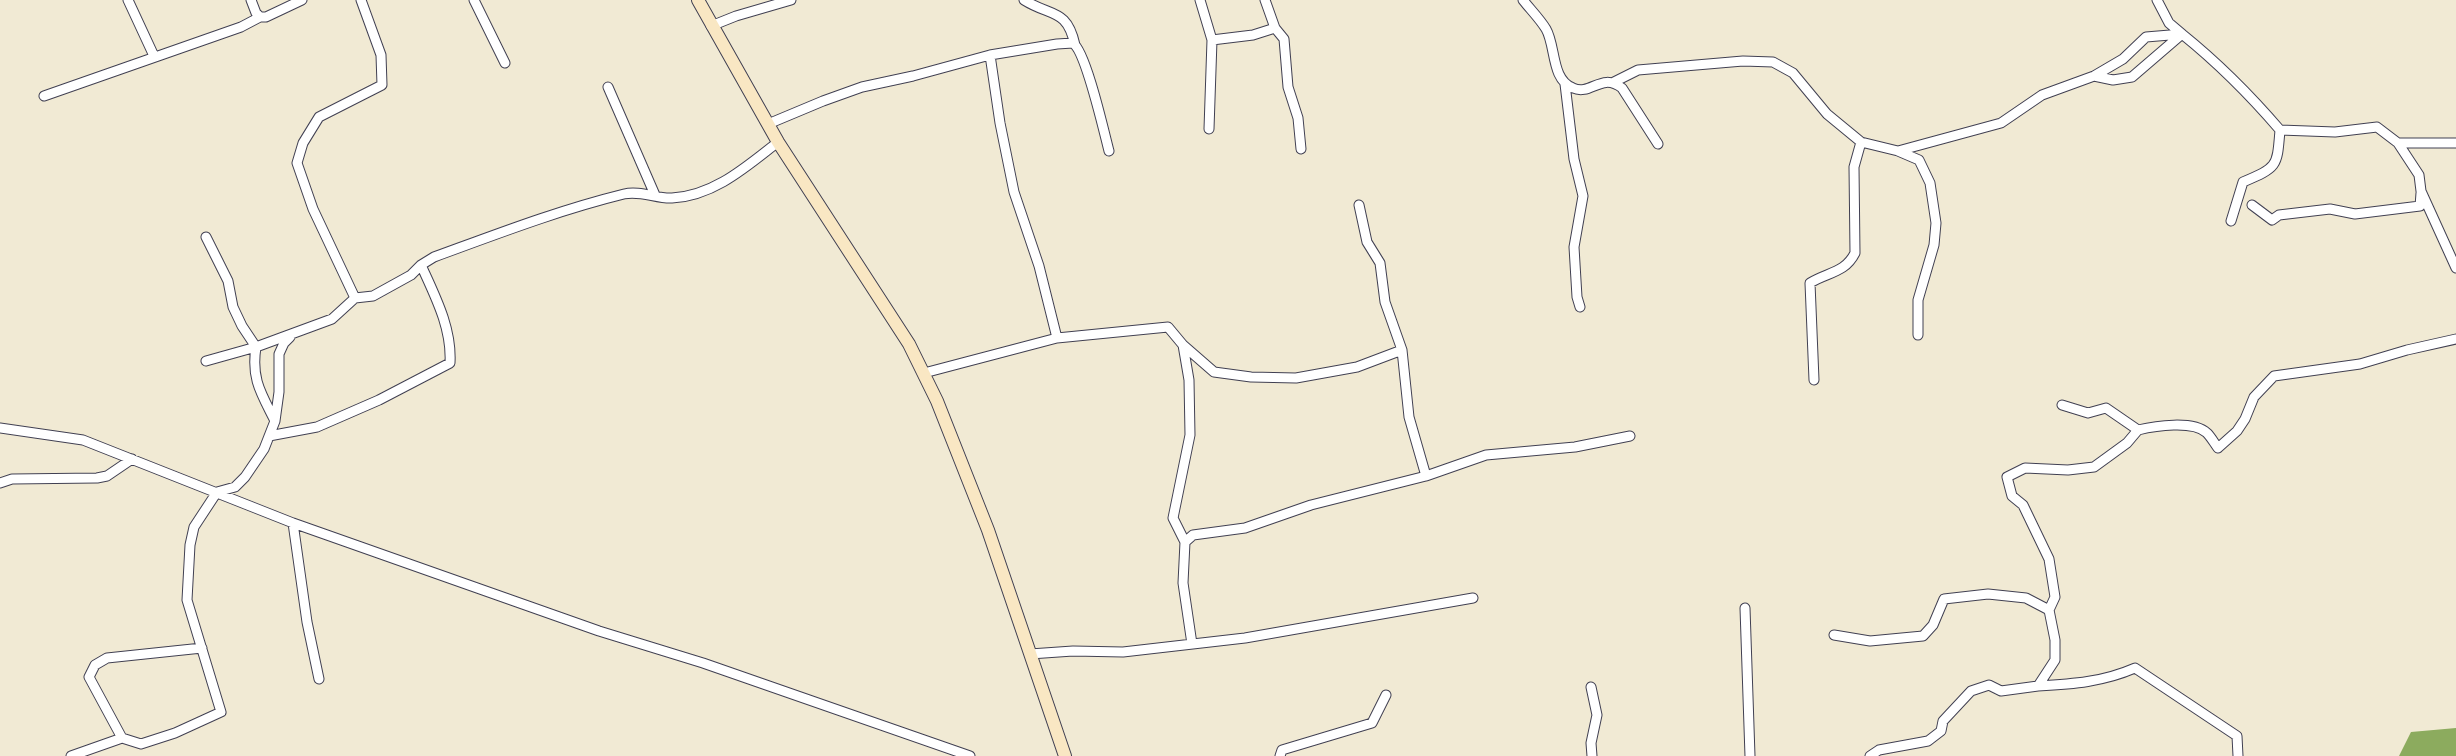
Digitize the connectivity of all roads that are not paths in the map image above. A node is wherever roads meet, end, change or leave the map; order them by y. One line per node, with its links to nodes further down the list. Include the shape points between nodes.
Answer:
1 (128, 0): 20 (street)
2 (251, 0): 13 (street)
3 (302, 0): 13 (street, via 266,17)
4 (361, 0): 46 (street, via 381,55 382,85 319,117 303,143 297,163 314,209)
5 (474, 0): 21 (street)
6 (698, 0): 14 (main road)
7 (791, 0): 14 (street)
8 (1024, 0): 18 (street, via 1065,19 1072,29)
9 (1200, 0): 17 (street)
10 (1265, 0): 15 (street)
11 (1522, 0): 24 (street, via 1550,36 1560,75)
12 (2157, 0): 16 (street, via 2169,23)
13 (260, 17): 20 (street, via 241,27)
14 (711, 26): 27 (main road)
15 (1275, 28): 17 (street, via 1253,35); 35 (street, via 1284,39 1288,87 1298,118)
16 (2182, 34): 22 (street, via 2146,37 2123,60); 22 (street, via 2132,76 2112,80); 29 (street, via 2221,68)
17 (1212, 40): 28 (street)
18 (1075, 45): 19 (street, via 1057,44); 36 (street, via 1091,82)
19 (990, 55): 27 (street, via 862,87); 50 (street, via 1014,192 1039,266)
20 (154, 56): 26 (street)
21 (505, 62)
22 (2094, 76): 37 (street, via 2042,95 2001,123)
23 (1614, 82): 24 (street, via 1608,81 1581,90); 31 (street, via 1638,70 1743,61 1773,62 1793,73 1826,114); 34 (street, via 1622,88)
24 (1565, 84): 47 (street, via 1574,159 1583,196 1574,247)
25 (608, 87): 39 (street)
26 (44, 96)
27 (768, 124): 30 (main road)
28 (1209, 129)
29 (2280, 130): 32 (street, via 2334,132 2377,127); 42 (street, via 2278,158 2273,168 2243,182)
30 (778, 142): 39 (street, via 733,176 703,192 672,198); 56 (main road, via 909,344)
31 (1861, 142): 37 (street); 57 (street, via 1854,167 1855,253 1850,264 1844,269 1810,283)
32 (2398, 143): 33 (street); 38 (street, via 2419,175)
33 (2456, 143)
34 (1658, 144)
35 (1302, 149)
36 (1109, 151)
37 (1898, 151): 49 (street, via 1919,160 1930,183 1936,223 1934,245 1918,300)
38 (2421, 191): 41 (street, via 2420,206 2378,213 2355,214 2330,209 2279,215 2272,220); 45 (street)
39 (655, 195): 44 (street, via 626,193 557,213 434,257)
40 (1359, 205): 54 (street, via 1367,242 1380,263 1385,302)
41 (2252, 205)
42 (2232, 221)
43 (206, 237): 53 (street, via 228,281 233,306 242,326)
44 (421, 265): 46 (street, via 411,275 373,296); 62 (street, via 440,306 451,344 450,363 379,400 317,427)
45 (2456, 268)
46 (355, 298): 48 (street, via 332,319)
47 (1580, 307)
48 (292, 335): 53 (street); 59 (street, via 284,343 279,354)
49 (1918, 335)
50 (1057, 338): 52 (street, via 1168,326); 56 (street)
51 (2456, 339): 61 (street, via 2360,364 2274,376 2254,397 2237,431 2218,448 2206,432 2193,427 2161,425)
52 (1183, 345): 54 (street, via 1214,372 1250,377 1296,378 1357,367); 69 (street, via 1189,380 1190,435 1173,518)
53 (256, 347): 55 (street); 59 (street, via 253,367 260,392)
54 (1402, 350): 65 (street, via 1409,417)
55 (206, 361)
56 (924, 373): 76 (main road, via 961,459)
57 (1814, 380)
58 (2062, 405): 61 (street, via 2088,413 2106,408)
59 (276, 421): 62 (street)
60 (0, 428): 64 (street, via 82,440)
61 (2138, 430): 72 (street, via 2126,443 2094,467 2068,470 2025,468 2008,477 2012,496 2023,505 2049,559 2055,597)
62 (269, 436): 67 (street, via 264,449 245,477 235,487)
63 (1630, 436): 65 (street, via 1575,447 1486,455)
64 (132, 459): 66 (street, via 107,476 97,478); 67 (street)
65 (1426, 476): 69 (street, via 1311,505 1245,528 1193,535)
66 (1, 481)
67 (217, 492): 68 (street); 75 (street, via 194,527 188,564 187,600)
68 (293, 523): 77 (street); 83 (street, via 599,631 703,663)
69 (1185, 542): 74 (street, via 1183,583)
70 (1473, 598): 74 (street, via 1245,638)
71 (1745, 608): 87 (street)
72 (2049, 610): 73 (street, via 2026,598 1988,594 1944,599 1932,625 1922,636 1870,641); 78 (street, via 2055,640 2055,660)
73 (1834, 635)
74 (1192, 644): 76 (street, via 1123,652 1073,651)
75 (202, 648): 81 (street, via 221,712 175,733 141,744); 81 (street, via 107,658 95,665 89,677)
76 (1030, 654): 84 (main road)
77 (318, 679)
78 (2038, 686): 88 (street, via 2001,691 1989,685 1971,690 1943,721 1941,731 1928,741 1879,750); 89 (street, via 2082,684 2113,677 2135,668 2237,736)
79 (1591, 687): 86 (street, via 1597,715 1591,743)
80 (1386, 695): 85 (street, via 1372,723 1282,750)
81 (122, 738): 82 (street)
82 (71, 756)
83 (970, 756)
84 (1065, 756)
85 (1280, 756)
86 (1592, 756)
87 (1750, 756)
88 (1870, 756)
89 (2238, 756)

